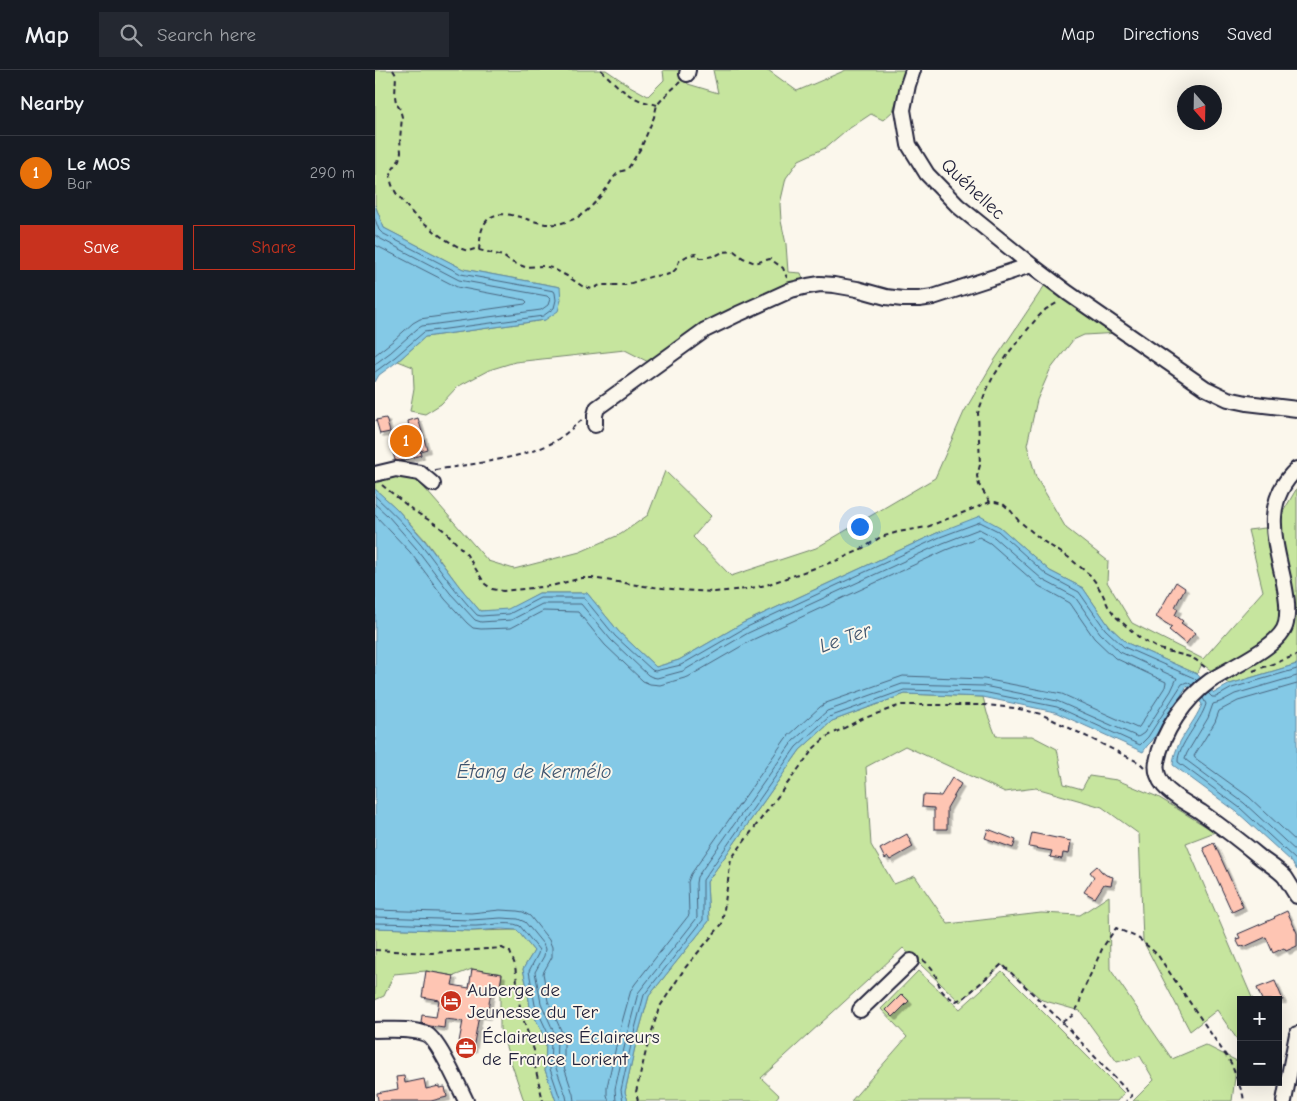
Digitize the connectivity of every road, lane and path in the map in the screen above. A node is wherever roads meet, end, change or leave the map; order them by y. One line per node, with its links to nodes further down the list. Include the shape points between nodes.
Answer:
1 (393, 70): 6 (path, via 396,75 396,102 402,117 401,152 390,178 396,193 413,214 443,238 462,250)
2 (601, 70): 5 (path, via 626,92)
3 (913, 70): 7 (street, Quéhellec, via 903,110 909,145 927,174 958,206)
4 (687, 72): 5 (path)
5 (657, 105): 6 (path, via 641,148 627,170 616,174 579,217 549,224 498,215 489,218 483,227)
6 (479, 250): 8 (path, via 503,256 525,267 552,268 591,289 600,285 625,285 673,273 679,261 687,256 695,254 704,258 734,251 755,263 770,259 777,263 783,268)
7 (1031, 265): 8 (street, via 919,299 886,297 820,284); 9 (street, Quéhellec)
8 (791, 290): 10 (street, via 705,330)
9 (1068, 293): 11 (street, Quéhellec, via 1205,388 1247,404); 17 (path, via 1037,318 1010,351 984,396 979,413 980,465 977,476)
10 (597, 408): 12 (street); 14 (path, via 543,447 503,458)
11 (1297, 409)
12 (595, 424)
13 (1297, 469): 20 (street, via 1284,483 1275,506 1276,546 1287,595 1286,626 1269,646)
14 (420, 472): 15 (street, via 396,469); 16 (street)
15 (378, 479): 17 (path, via 414,511 447,533 467,555 485,584 503,591 551,586 582,578 680,590 715,592 746,589 806,572 858,552 881,537 927,527)
16 (433, 484)
17 (990, 502): 20 (path, via 1003,504 1043,541 1090,575 1116,617 1141,639 1159,649 1196,660)
18 (1297, 655): 19 (path)
19 (1249, 672)
20 (1211, 680): 22 (street, via 1179,714 1161,746 1156,767 1161,782 1284,876)
21 (1147, 770): 31 (path, via 1140,763 1041,714 986,705 901,705 826,737 814,748 731,859 722,924 685,968 659,1008 636,1092)
22 (1297, 896)
23 (375, 950): 30 (path, via 432,953 502,948 510,952)
24 (911, 961): 25 (street); 26 (path, via 921,958 934,970 945,996 956,1001 965,998 1002,964)
25 (860, 1010)
26 (1062, 1022): 32 (path, via 1132,1096); 33 (path, via 1072,1016 1079,1005 1103,947 1117,928 1138,938 1157,954 1231,1063)
27 (375, 1030): 29 (street, via 428,1034 437,1044)
28 (1297, 1034): 34 (street)
29 (463, 1100)
30 (543, 1101)
31 (638, 1101)
32 (1126, 1101)
33 (1244, 1101)
34 (1284, 1101)

